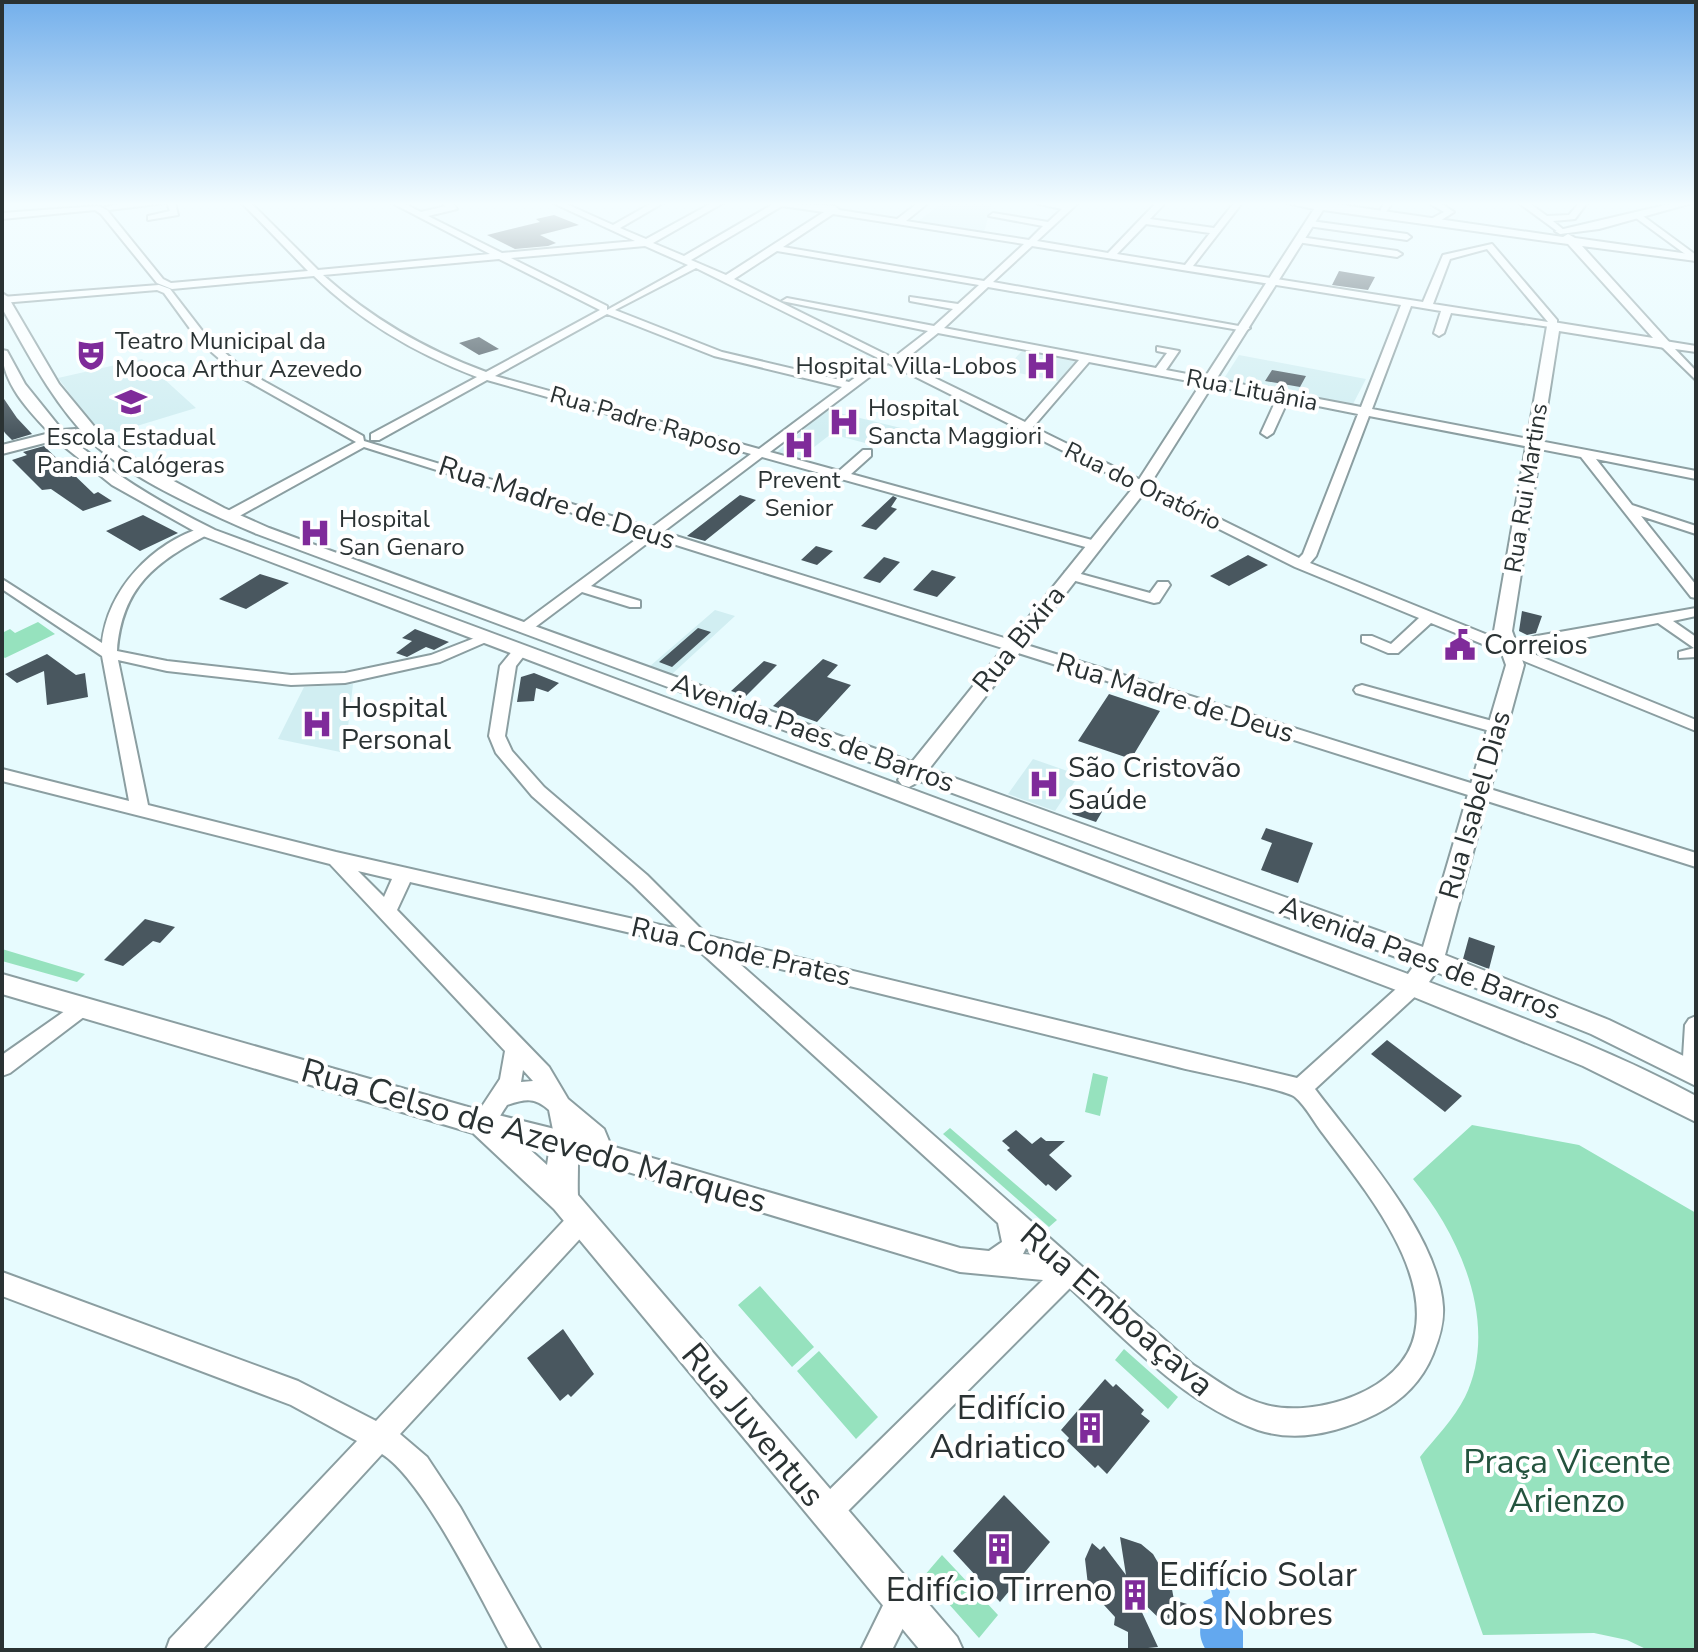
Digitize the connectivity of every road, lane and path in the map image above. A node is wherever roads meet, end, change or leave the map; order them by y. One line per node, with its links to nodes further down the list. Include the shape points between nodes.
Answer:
1 (159, 280): 15 (street, Rua Madre de Deus)
2 (234, 280): 15 (street)
3 (325, 280): 36 (street, Rua Padre Raposo, via 389,330)
4 (547, 280): 24 (street)
5 (667, 280): 24 (street)
6 (729, 280): 16 (street, Rua do Oratório)
7 (968, 280): 14 (street)
8 (988, 280): 14 (street)
9 (1262, 280): 13 (street)
10 (1437, 280): 21 (street)
11 (1519, 280): 25 (street)
12 (1607, 280): 29 (main road)
13 (1274, 282): 19 (street); 26 (main road, Rua Bixira)
14 (985, 283): 22 (street); 26 (street)
15 (164, 286): 17 (street); 46 (street, Rua Madre de Deus, via 203,339 243,374)
16 (763, 297): 20 (street, Rua do Oratório); 20 (street, Rua Lituânia)
17 (3, 299): 45 (main road, Avenida Paes de Barros, via 53,386)
18 (913, 299): 22 (street)
19 (1407, 303): 21 (street); 41 (street)
20 (792, 306): 27 (street, Rua Lituânia); 34 (street, Rua do Oratório)
21 (1427, 306): 23 (street)
22 (959, 307): 27 (street)
23 (1447, 309): 25 (street); 28 (street)
24 (611, 311): 36 (street); 39 (street, via 718,354)
25 (1553, 326): 29 (main road); 47 (main road, Rua Rui Martins)
26 (1245, 328): 38 (main road, Rua Bixira)
27 (935, 330): 32 (street, Rua Lituânia); 34 (street, via 903,358)
28 (1439, 333)
29 (1665, 344): 31 (street); 37 (street)
30 (1161, 349): 35 (street, via 1174,351)
31 (1696, 349)
32 (1086, 359): 35 (street, Rua Lituânia); 42 (street)
33 (3, 360): 44 (main road, Avenida Paes de Barros, via 28,403)
34 (890, 361): 39 (street); 42 (street, Rua do Oratório)
35 (1159, 372): 38 (street, Rua Lituânia)
36 (487, 376): 46 (street); 49 (street, Rua Padre Raposo)
37 (1696, 377)
38 (1210, 382): 40 (street, Rua Lituânia); 55 (main road, Rua Bixira)
39 (847, 385): 49 (street)
40 (1284, 396): 41 (street, Rua Lituânia); 43 (street)
41 (1363, 411): 47 (street, Rua Lituânia); 62 (street, via 1309,556)
42 (1026, 428): 55 (street, Rua do Oratório)
43 (1267, 433)
44 (60, 437): 45 (main road, via 77,432); 48 (main road); 52 (main road); 59 (main road, Avenida Paes de Barros, via 105,474)
45 (97, 439): 57 (main road, Avenida Paes de Barros, via 137,467)
46 (367, 440): 57 (street); 60 (street, Rua Madre de Deus)
47 (1533, 444): 51 (street, Rua Lituânia); 77 (main road, Rua Rui Martins, via 1503,631)
48 (2, 450)
49 (759, 453): 54 (street, Rua Padre Raposo); 60 (street)
50 (867, 453): 54 (street)
51 (1585, 454): 53 (street, Rua Lituânia); 56 (street)
52 (2, 458)
53 (1696, 475)
54 (841, 476): 61 (street, Rua Padre Raposo)
55 (1142, 486): 61 (main road, Rua Bixira); 62 (street, Rua do Oratório)
56 (1630, 508): 58 (street); 67 (street)
57 (229, 516): 73 (main road, Avenida Paes de Barros)
58 (1696, 530)
59 (204, 531): 69 (main road, Avenida Paes de Barros); 80 (street, via 164,552 128,589 113,617)
60 (652, 533): 66 (street); 76 (street, Rua Madre de Deus)
61 (1094, 545): 63 (main road, Rua Bixira)
62 (1300, 564): 71 (street, Rua do Oratório)
63 (1070, 575): 65 (street, via 1154,599); 76 (main road, Rua Bixira)
64 (2, 583): 80 (street)
65 (1163, 585)
66 (580, 587): 68 (street); 73 (street)
67 (1696, 594)
68 (635, 604)
69 (416, 612): 73 (main road, via 498,637); 74 (main road, Avenida Paes de Barros)
70 (1696, 612): 72 (street)
71 (1428, 617): 75 (street, via 1393,650); 77 (street, Rua do Oratório)
72 (1659, 617): 77 (street); 78 (street)
73 (525, 628): 84 (main road, Avenida Paes de Barros)
74 (485, 639): 79 (main road, Avenida Paes de Barros); 80 (street, via 435,659 319,680 167,666)
75 (1367, 639)
76 (1012, 647): 84 (main road, Rua Bixira); 86 (street, Rua Madre de Deus)
77 (1510, 649): 82 (street, Rua do Oratório); 83 (main road, Rua Isabel Dias, via 1515,665)
78 (1692, 650)
79 (519, 652): 87 (main road, Avenida Paes de Barros); 93 (street, Rua Emboaçava, via 509,662 503,690 500,747 534,787)
80 (109, 654): 88 (street)
81 (1362, 690): 83 (street)
82 (1696, 726)
83 (1497, 728): 86 (main road, Rua Isabel Dias)
84 (916, 770): 87 (main road, Rua Bixira); 94 (main road, Avenida Paes de Barros)
85 (2, 775): 88 (street, Rua Conde Prates)
86 (1479, 793): 90 (street, Rua Madre de Deus); 94 (main road, Rua Isabel Dias)
87 (900, 794): 96 (main road, Avenida Paes de Barros)
88 (139, 807): 89 (street, Rua Conde Prates)
89 (336, 859): 91 (street, Rua Conde Prates); 92 (street)
90 (1696, 860)
91 (404, 874): 92 (street); 93 (street, Rua Conde Prates)
92 (386, 913): 99 (street)
93 (702, 942): 102 (street, Rua Conde Prates); 110 (street, Rua Emboaçava)
94 (1431, 960): 96 (main road); 101 (main road, Avenida Paes de Barros, via 1600,1027)
95 (2, 984): 97 (main road, Rua Celso de Azevedo Marques)
96 (1413, 986): 102 (street); 105 (main road, Avenida Paes de Barros, via 1585,1055)
97 (82, 1007): 100 (street); 106 (main road, Rua Celso de Azevedo Marques)
98 (1696, 1025): 101 (street)
99 (516, 1050): 103 (street); 104 (street, via 541,1074)
100 (2, 1067)
101 (1694, 1074)
102 (1301, 1088): 112 (street, Rua Emboaçava, via 1388,1205 1412,1250 1431,1308 1415,1364 1373,1403 1337,1417 1304,1421 1270,1419 1222,1401 1183,1373)
103 (500, 1097): 104 (street, via 529,1089); 106 (street)
104 (560, 1105): 107 (street); 108 (street, via 596,1136)
105 (1696, 1110)
106 (482, 1123): 107 (main road, Rua Celso de Azevedo Marques); 109 (main road, Rua Juventus)
107 (565, 1143): 108 (street, Rua Celso de Azevedo Marques); 109 (main road, via 561,1162)
108 (601, 1152): 111 (street, Rua Celso de Azevedo Marques, via 960,1260)
109 (572, 1211): 114 (street); 115 (main road, Rua Juventus)
110 (1010, 1218): 111 (street, Rua Emboaçava, via 1015,1244 1009,1254); 112 (street, Rua Emboaçava)
111 (991, 1263): 112 (street, Rua Celso de Azevedo Marques)
112 (1070, 1271): 115 (street)
113 (2, 1284): 114 (street, via 298,1394)
114 (381, 1437): 117 (street); 118 (street, via 417,1467)
115 (827, 1512): 116 (main road, Rua Juventus)
116 (902, 1600): 119 (street); 120 (main road, Rua Juventus)
117 (181, 1650)
118 (526, 1650)
119 (876, 1650)
120 (944, 1650)

